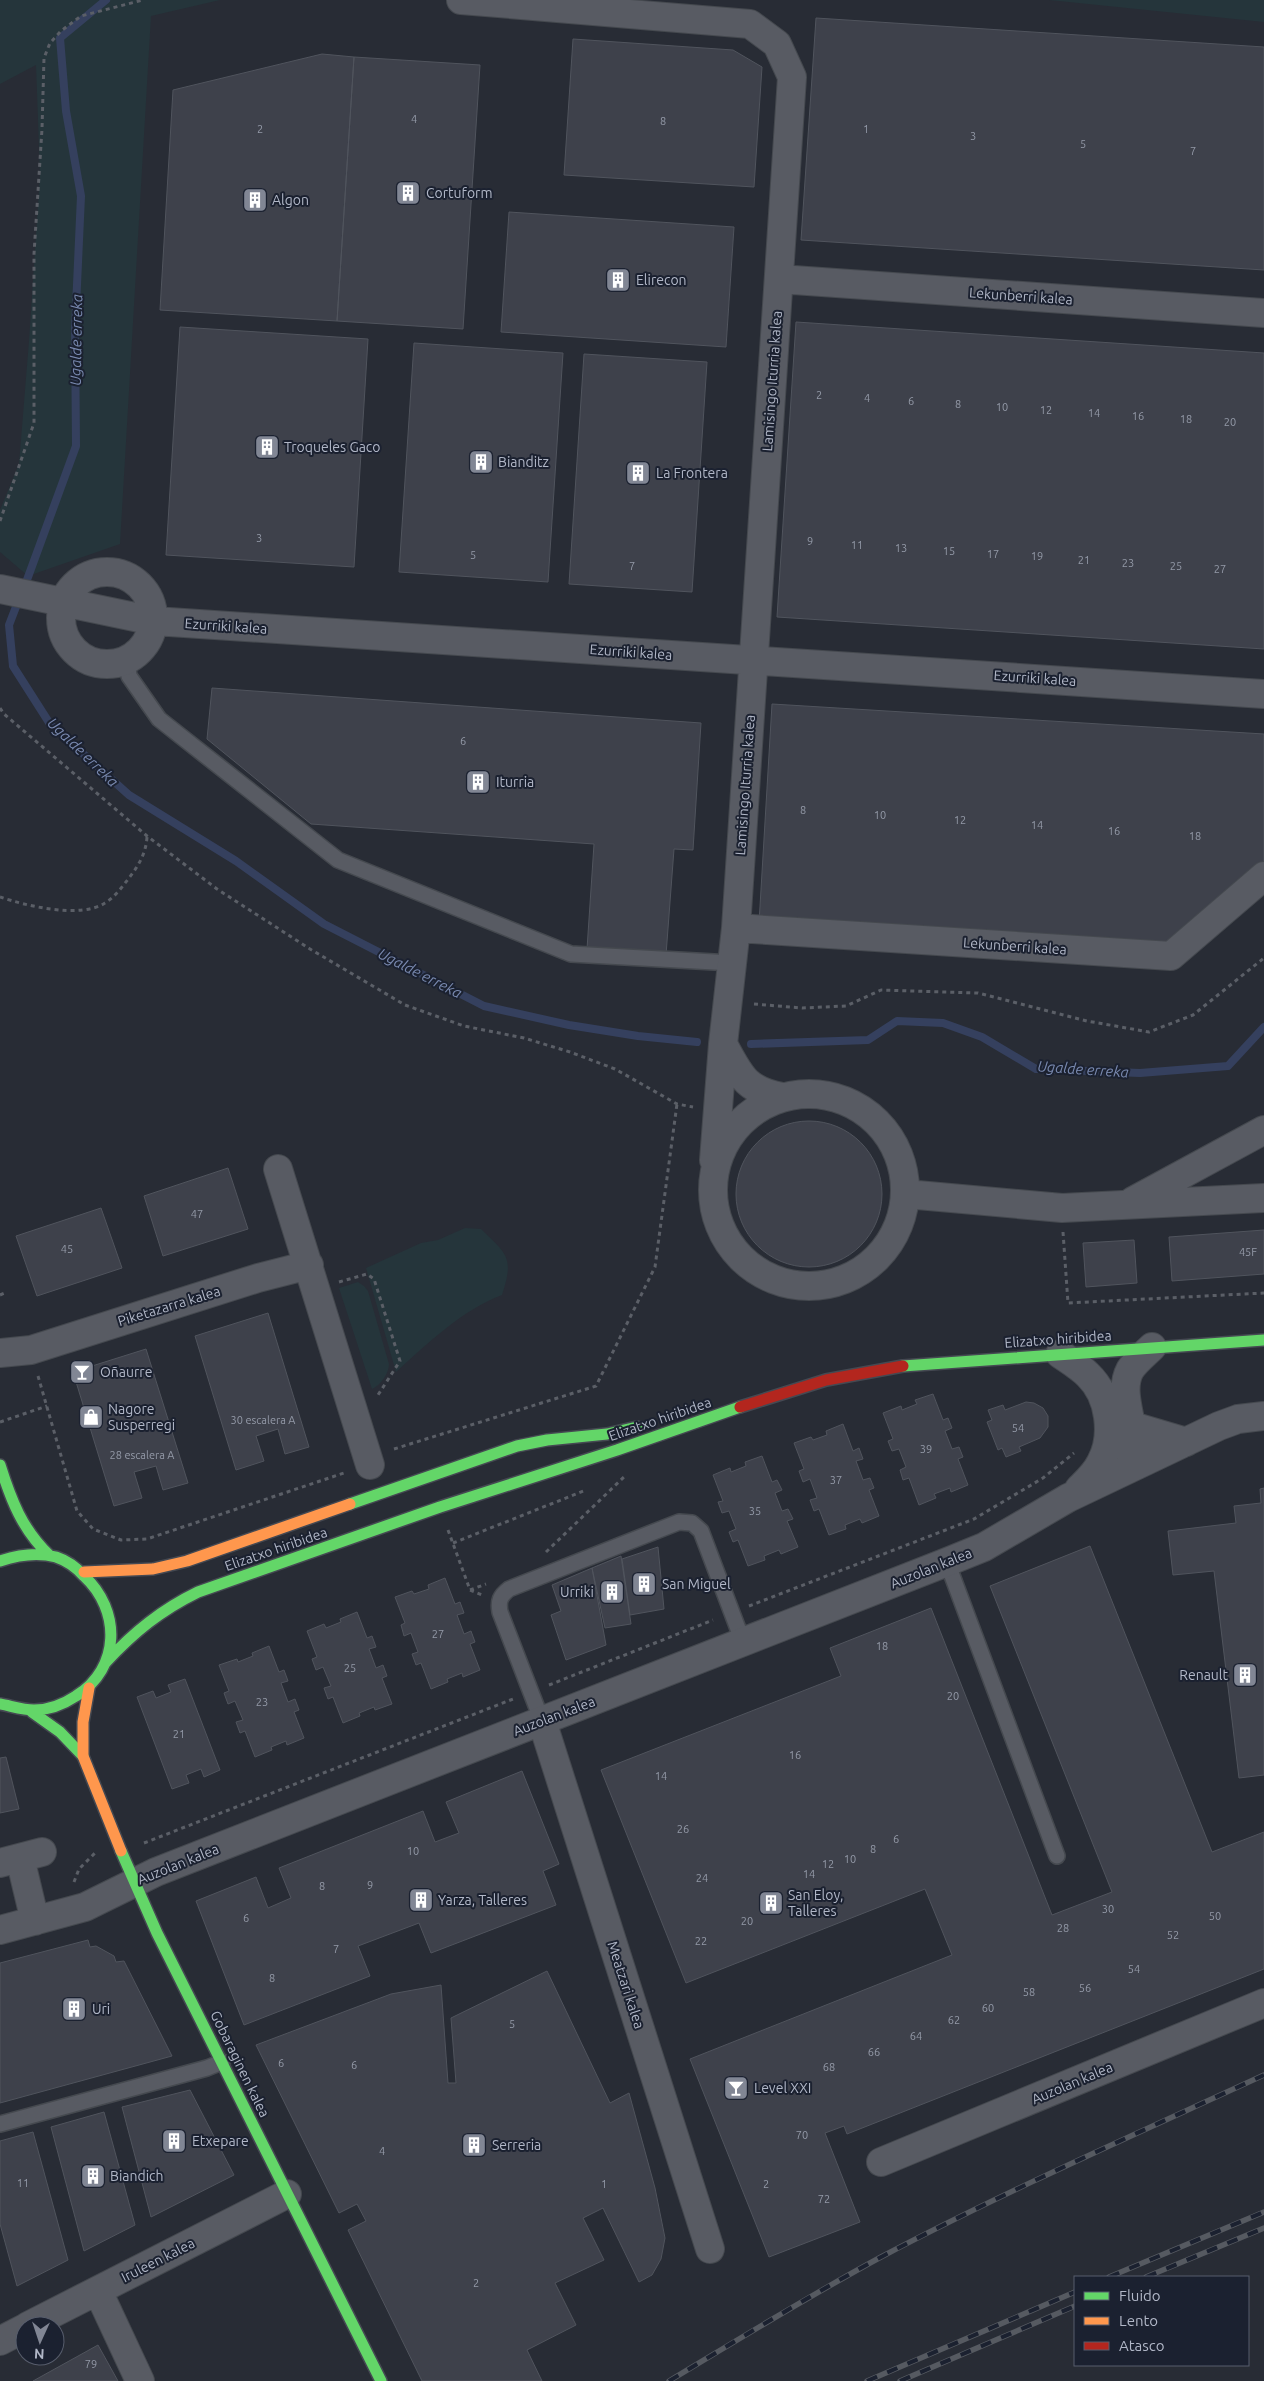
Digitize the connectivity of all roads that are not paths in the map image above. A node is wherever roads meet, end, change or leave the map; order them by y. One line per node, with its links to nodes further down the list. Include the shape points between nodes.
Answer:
1 (461, 0): 2 (street, Lamisingo Iturria kalea, via 750,24 778,44 792,77)
2 (779, 279): 3 (street, Lekunberri kalea); 7 (street, Lamisingo Iturria kalea)
3 (1264, 313)
4 (0, 589): 5 (street, Ezurriki kalea)
5 (63, 602): 6 (street, Ezurriki kalea); 6 (street, via 82,578 104,571 117,572 130,577 145,590 153,607); 8 (street, via 62,628 75,652 90,661 104,664)
6 (154, 621): 7 (street, Ezurriki kalea); 8 (street, via 146,645)
7 (754, 659): 9 (street, Ezurriki kalea); 11 (street, Lamisingo Iturria kalea)
8 (127, 660): 12 (lane, via 129,676 159,719 338,860 571,954)
9 (1264, 694)
10 (1264, 876): 11 (street, Lekunberri kalea, via 1171,956)
11 (736, 928): 12 (street, Lamisingo Iturria kalea)
12 (732, 963): 13 (street, Lamisingo Iturria kalea)
13 (723, 1044): 14 (street, via 739,1073 752,1087); 16 (street, Lamisingo Iturria kalea)
14 (782, 1097): 16 (street, via 747,1114); 18 (street, Lamisingo Iturria kalea, via 810,1092 836,1096 867,1111 890,1135 907,1182)
15 (1264, 1130): 20 (street)
16 (714, 1160): 18 (street, Lamisingo Iturria kalea, via 712,1178 718,1224 735,1253 761,1275 780,1282 814,1287 854,1276 882,1256 904,1216)
17 (278, 1169): 21 (street)
18 (906, 1194): 20 (street, via 1062,1208)
19 (1264, 1198): 20 (street)
20 (1127, 1204)
21 (309, 1265): 24 (street, Piketazarra kalea); 34 (street)
22 (1264, 1340): 23 (main road, Elizatxo hiribidea)
23 (1152, 1347): 26 (main road, Elizatxo hiribidea); 30 (street, via 1130,1370 1125,1387)
24 (31, 1350): 25 (street, Piketazarra kalea); 27 (street, Piketazarra kalea)
25 (0, 1353)
26 (1060, 1354): 31 (street, Auzolan kalea, via 1089,1376 1097,1387 1107,1413); 42 (main road, Elizatxo hiribidea, via 914,1364 826,1380 783,1392 198,1592 148,1619)
27 (0, 1368)
28 (1264, 1416): 32 (street, Auzolan kalea, via 1238,1419)
29 (652, 1422): 40 (main road, Elizatxo hiribidea, via 613,1434 550,1439 517,1446 187,1561 153,1569)
30 (1132, 1426): 32 (street); 35 (street, via 1133,1459)
31 (1108, 1440): 35 (street, Auzolan kalea, via 1113,1465); 36 (street, Auzolan kalea, via 1101,1463)
32 (1186, 1442): 35 (street, Auzolan kalea)
33 (0, 1465): 37 (main road, via 20,1521)
34 (370, 1465)
35 (1129, 1469): 36 (street, Auzolan kalea)
36 (1068, 1498): 39 (street, Auzolan kalea, via 984,1546)
37 (49, 1555): 38 (main road, via 33,1554); 40 (main road)
38 (0, 1561)
39 (947, 1562): 41 (street, Auzolan kalea); 48 (lane)
40 (84, 1572): 42 (main road, via 107,1604 111,1643)
41 (743, 1642): 46 (street, Auzolan kalea); 46 (lane, via 701,1531 697,1526 679,1522 501,1596 498,1602 500,1612)
42 (106, 1662): 43 (main road)
43 (89, 1688): 45 (main road, via 63,1705); 47 (main road, Gobaraginen kalea, via 83,1722)
44 (0, 1704): 45 (main road)
45 (32, 1712): 47 (main road, Gobaraginen kalea, via 60,1732)
46 (542, 1721): 50 (street, Auzolan kalea); 58 (street, Meatzari kalea)
47 (83, 1756): 50 (main road, Gobaraginen kalea)
48 (1057, 1856)
49 (20, 1858): 51 (street)
50 (134, 1882): 51 (street, Auzolan kalea, via 85,1907); 54 (main road, Gobaraginen kalea)
51 (35, 1921): 52 (street, Auzolan kalea)
52 (0, 1930)
53 (1264, 2003): 56 (street, Auzolan kalea)
54 (222, 2062): 55 (lane); 57 (main road, Gobaraginen kalea)
55 (0, 2124)
56 (881, 2162)
57 (287, 2194): 59 (street, Iruleen kalea); 64 (main road, Gobaraginen kalea)
58 (710, 2249)
59 (98, 2291): 60 (street, Iruleen kalea); 63 (street)
60 (48, 2316)
61 (15, 2333): 62 (street)
62 (0, 2340)
63 (140, 2381)
64 (380, 2381)

